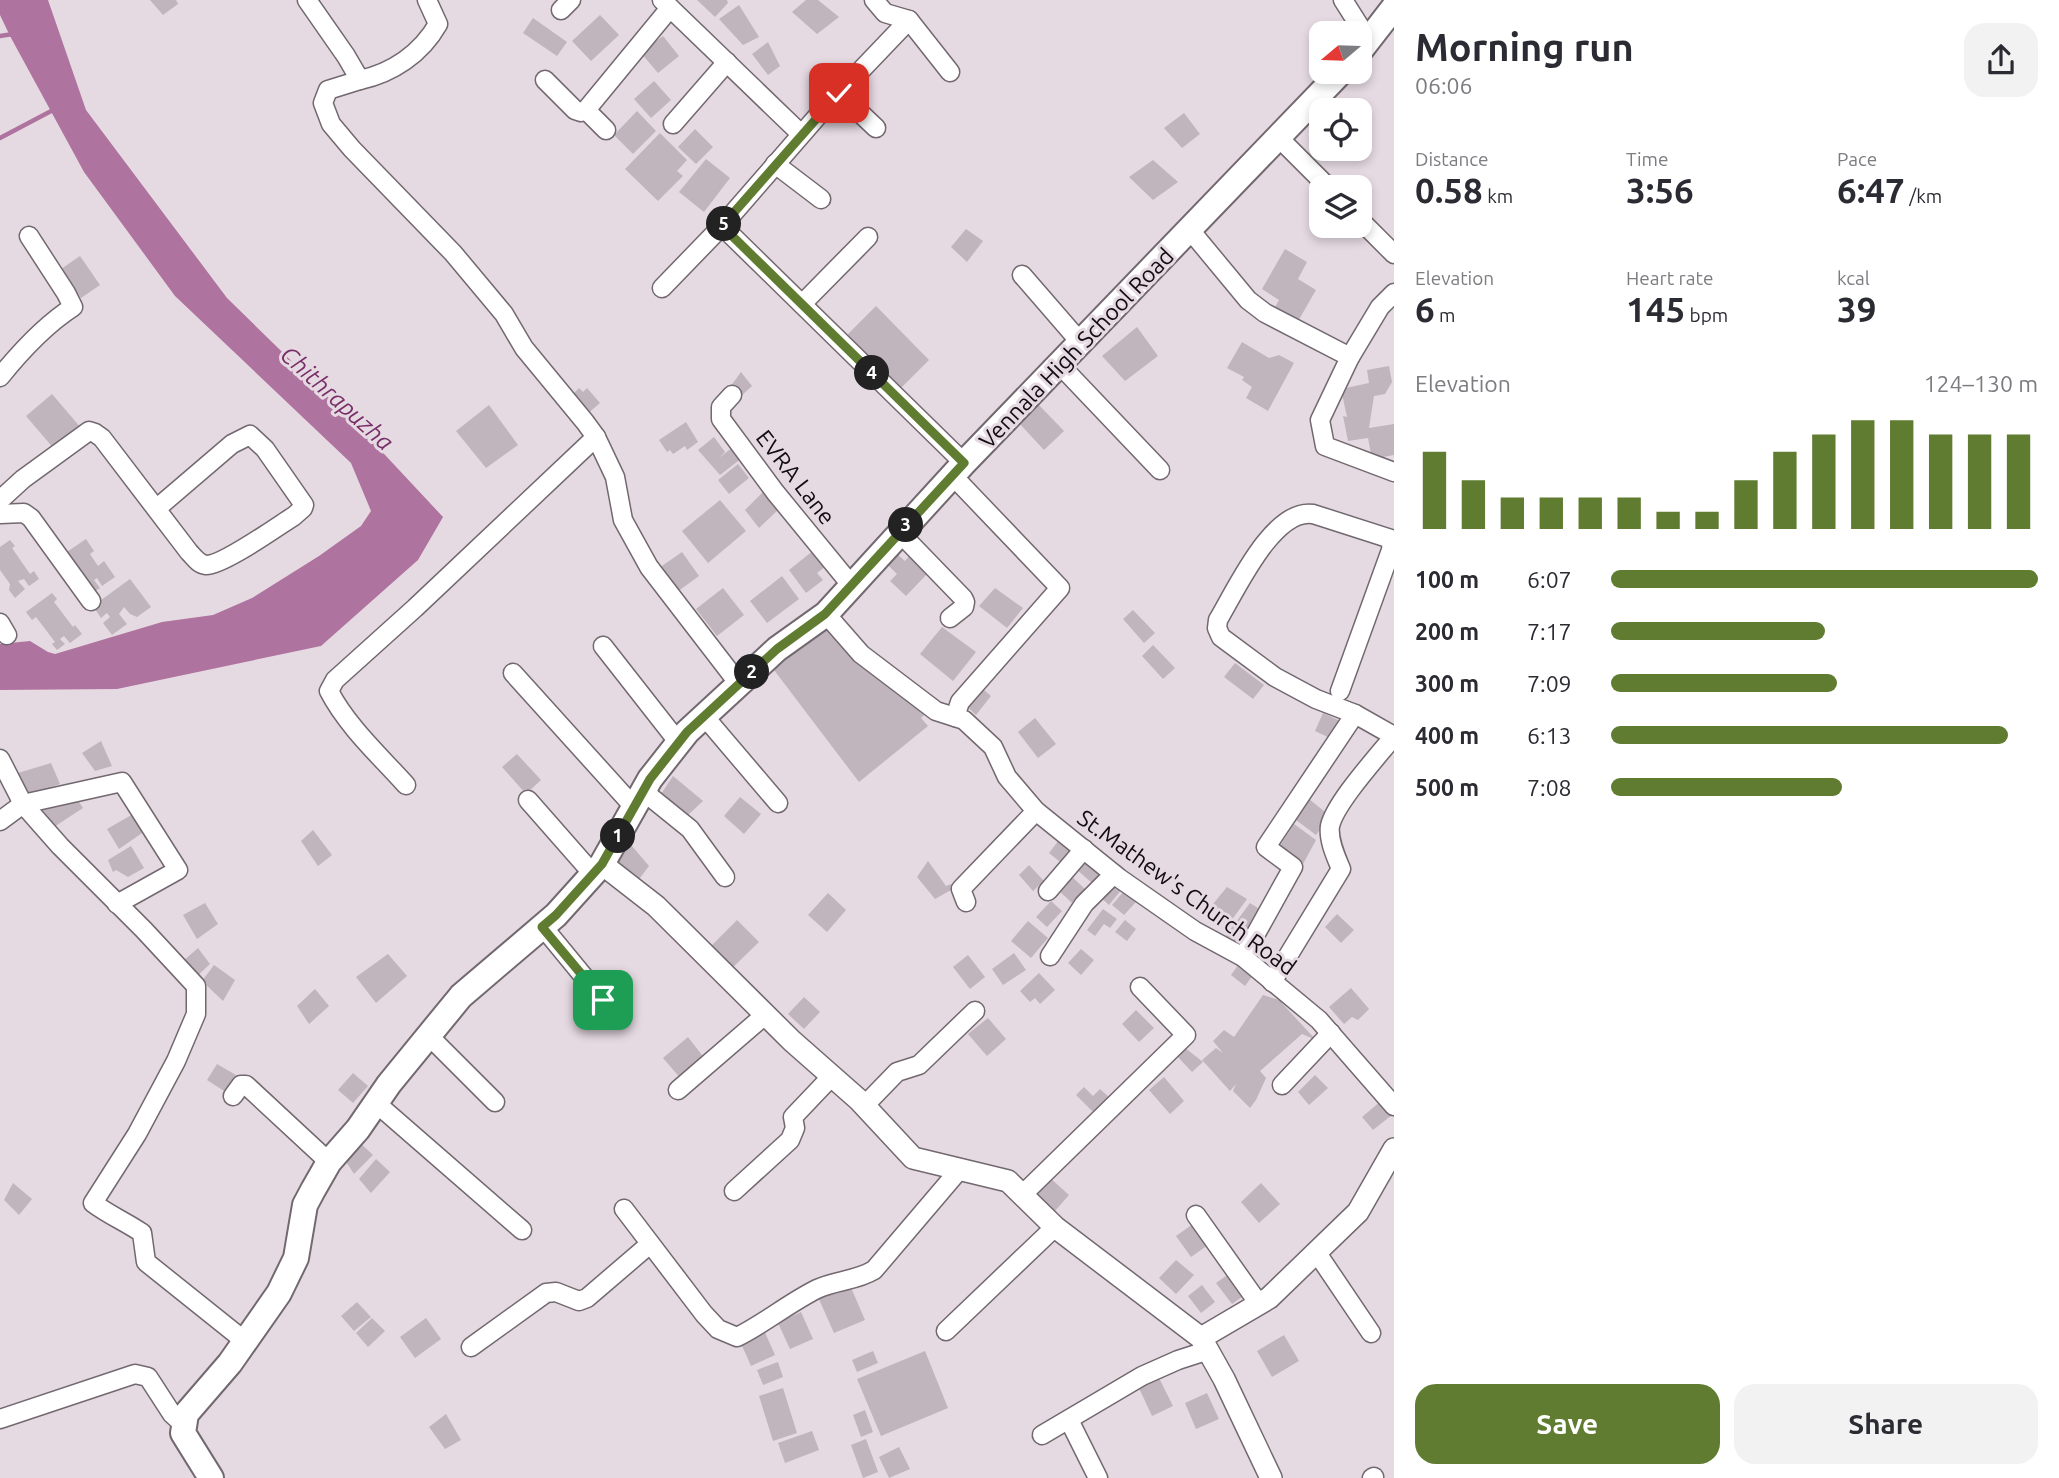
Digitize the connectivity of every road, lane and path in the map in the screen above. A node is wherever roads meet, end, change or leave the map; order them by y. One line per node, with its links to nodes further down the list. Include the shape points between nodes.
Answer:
1 (307, 0): 12 (street)
2 (427, 0): 12 (street, via 438,24 432,34 403,63)
3 (874, 0): 7 (street, via 886,13)
4 (1343, 0): 8 (street)
5 (666, 4): 10 (street); 16 (street)
6 (1394, 7): 9 (main road)
7 (909, 20): 11 (street); 15 (street)
8 (1353, 21)
9 (1372, 36)
10 (727, 62): 17 (street); 20 (street)
11 (950, 72)
12 (360, 80): 40 (street, via 328,90 323,103 331,124 453,253)
13 (545, 80): 16 (street, via 575,110)
14 (1330, 84): 21 (main road, Vennala High School Road)
15 (839, 93): 18 (street); 20 (street)
16 (586, 110): 19 (street)
17 (673, 124)
18 (876, 128)
19 (606, 130)
20 (801, 134): 22 (street)
21 (1279, 138): 23 (street); 26 (main road, Vennala High School Road)
22 (775, 164): 24 (street); 25 (street)
23 (1316, 175)
24 (821, 199)
25 (722, 226): 32 (street); 34 (street)
26 (1190, 230): 35 (main road, Vennala High School Road); 36 (street, via 1248,300)
27 (1372, 232): 30 (street)
28 (29, 236): 38 (street, via 73,307 40,333)
29 (868, 237): 34 (street)
30 (1394, 254)
31 (1022, 275): 35 (street)
32 (662, 288)
33 (1394, 293): 36 (street, via 1380,307)
34 (802, 304): 41 (street)
35 (1081, 343): 37 (main road, Vennala High School Road)
36 (1350, 357): 43 (street, via 1320,420 1325,446)
37 (1060, 365): 41 (main road, Vennala High School Road); 42 (street)
38 (0, 377)
39 (732, 396): 49 (street, EVRA Lane, via 721,407 721,419)
40 (596, 437): 55 (street, via 615,477 624,520 649,567); 63 (street, via 335,680 329,691)
41 (958, 469): 47 (main road, Vennala High School Road); 59 (street, via 1060,588 960,702)
42 (1160, 470)
43 (1394, 472)
44 (0, 500): 45 (street, via 92,431)
45 (156, 509): 45 (street, via 232,444 250,435 304,505 294,516 208,565 198,563)
46 (0, 514): 50 (street, via 24,513 31,518)
47 (899, 532): 49 (main road, Vennala High School Road); 52 (street, via 963,598 964,607)
48 (1393, 540): 56 (street); 57 (street, via 1313,514 1291,517 1268,539 1218,620 1221,637 1275,677)
49 (852, 586): 51 (main road, Vennala High School Road)
50 (91, 601)
51 (825, 614): 55 (main road, Vennala High School Road); 59 (street, St.Mathew's Church Road, via 861,654 936,711)
52 (950, 618)
53 (603, 646): 61 (street)
54 (513, 673): 64 (street)
55 (739, 684): 58 (main road, Vennala High School Road)
56 (1340, 691)
57 (1355, 714): 60 (street); 79 (street, via 1266,847 1293,867)
58 (705, 716): 61 (main road, Vennala High School Road); 66 (street)
59 (955, 717): 68 (street, St.Mathew's Church Road, via 993,747 1007,777)
60 (1394, 736): 80 (street, via 1330,827 1341,869)
61 (679, 743): 64 (main road, Vennala High School Road)
62 (0, 759): 67 (street)
63 (407, 785)
64 (639, 799): 71 (main road, Vennala High School Road); 73 (street, via 690,829)
65 (528, 800): 71 (street)
66 (778, 803)
67 (23, 804): 69 (street); 76 (street); 76 (street, via 122,782 178,870)
68 (1036, 811): 70 (street, St.Mathew's Church Road); 75 (street, via 961,889)
69 (0, 821)
70 (1084, 849): 72 (street, St.Mathew's Church Road); 74 (street)
71 (598, 869): 77 (main road, Vennala High School Road); 84 (street, via 656,906)
72 (1114, 874): 78 (street, via 1084,904); 79 (street, St.Mathew's Church Road, via 1195,931)
73 (725, 877)
74 (1048, 891)
75 (966, 902)
76 (117, 904): 109 (street, via 196,986 196,1014 163,1086 93,1203 142,1233 146,1262)
77 (542, 927): 83 (street, via 603,1000); 86 (main road, Vennala High School Road, via 461,996)
78 (1050, 956)
79 (1243, 957): 80 (street, St.Mathew's Church Road)
80 (1272, 982): 85 (street, St.Mathew's Church Road)
81 (1140, 987): 99 (street, via 1186,1035)
82 (975, 1011): 93 (street, via 919,1065 897,1072)
83 (598, 1015)
84 (765, 1015): 87 (street); 89 (street)
85 (1331, 1033): 88 (street); 94 (street, St.Mathew's Church Road)
86 (430, 1037): 90 (main road, Vennala High School Road); 92 (street)
87 (832, 1076): 93 (street); 98 (street, via 793,1117 790,1140)
88 (1282, 1085)
89 (678, 1090)
90 (383, 1093): 96 (main road, Vennala High School Road); 103 (street)
91 (233, 1096): 96 (street, via 246,1085)
92 (495, 1102)
93 (865, 1105): 97 (street, via 913,1158)
94 (1394, 1106)
95 (1394, 1149): 105 (street, via 1359,1212)
96 (329, 1162): 109 (main road, Vennala High School Road, via 305,1205 289,1274)
97 (960, 1169): 99 (street, via 1008,1181); 104 (street, via 874,1270 822,1287 737,1337 718,1329)
98 (734, 1191)
99 (1022, 1195): 102 (street)
100 (624, 1209): 104 (street)
101 (1196, 1215): 106 (street)
102 (1055, 1227): 107 (street); 110 (street)
103 (522, 1230)
104 (650, 1244): 111 (street, via 587,1298 579,1301 546,1293)
105 (1317, 1253): 106 (street); 108 (street)
106 (1259, 1304): 110 (street)
107 (946, 1331)
108 (1371, 1333)
109 (246, 1342): 114 (main road, Vennala High School Road, via 186,1414)
110 (1205, 1344): 113 (street); 116 (street)
111 (471, 1347)
112 (0, 1419): 114 (street, via 135,1374 148,1377)
113 (1069, 1420): 115 (street); 118 (street)
114 (183, 1424): 117 (main road, via 183,1433)
115 (1042, 1435)
116 (1265, 1476)
117 (211, 1478)
118 (1098, 1478)

